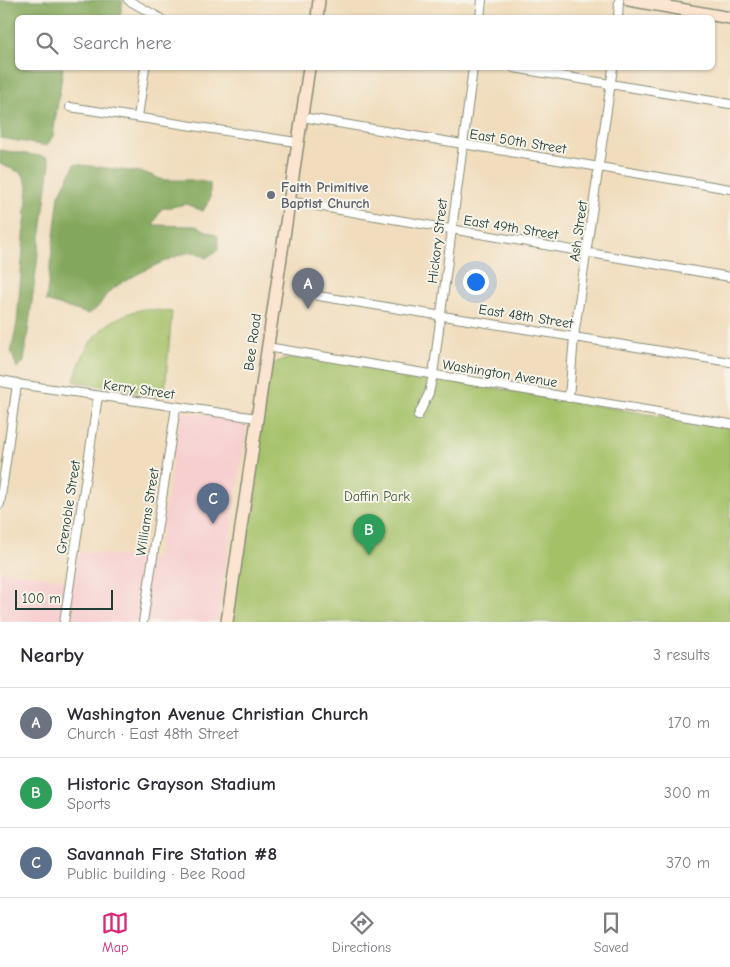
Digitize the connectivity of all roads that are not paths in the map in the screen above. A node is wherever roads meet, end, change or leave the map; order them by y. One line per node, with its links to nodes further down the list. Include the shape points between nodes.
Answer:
1 (128, 0): 6 (street)
2 (319, 0): 7 (main road)
3 (482, 0): 8 (street)
4 (619, 0): 9 (street)
5 (629, 0): 10 (main road)
6 (155, 15)
7 (316, 15)
8 (480, 15)
9 (618, 15)
10 (713, 15)
11 (715, 15): 12 (main road)
12 (730, 18)
13 (145, 70): 22 (street)
14 (309, 70): 21 (main road, Bee Road)
15 (473, 70): 24 (street, Hickory Street)
16 (526, 70): 18 (street)
17 (613, 70): 18 (street, Ash Street)
18 (612, 84): 19 (street); 25 (street, Ash Street)
19 (730, 104)
20 (70, 107): 22 (street)
21 (302, 117): 23 (main road, Bee Road); 24 (street, East 50th Street)
22 (138, 118): 23 (street)
23 (296, 142): 27 (main road, Bee Road)
24 (462, 144): 25 (street, East 50th Street); 28 (street, Hickory Street)
25 (599, 166): 26 (street, East 50th Street); 29 (street, Ash Street)
26 (730, 189)
27 (288, 201): 28 (street, East 49th Street); 34 (main road, Bee Road)
28 (451, 230): 29 (street, East 49th Street); 32 (street, Hickory Street)
29 (588, 252): 30 (street, East 49th Street); 33 (street, Ash Street)
30 (730, 277)
31 (318, 296): 32 (street, East 48th Street)
32 (441, 316): 33 (street, East 48th Street); 36 (street, Hickory Street)
33 (574, 337): 35 (street, East 48th Street); 40 (street, Ash Street)
34 (267, 347): 36 (street, Washington Avenue); 43 (main road, Bee Road)
35 (730, 362)
36 (434, 375): 40 (street, Washington Avenue); 42 (street, Hickory Street)
37 (0, 381): 38 (street)
38 (17, 384): 39 (street, Kerry Street); 45 (street)
39 (98, 396): 41 (street, Kerry Street); 46 (street, Grenoble Street)
40 (569, 398): 44 (street, Washington Avenue)
41 (176, 407): 43 (street, Kerry Street); 47 (street, Williams Street)
42 (418, 416)
43 (257, 418): 48 (main road, Bee Road)
44 (730, 424)
45 (0, 504)
46 (64, 622)
47 (143, 622)
48 (226, 622)

